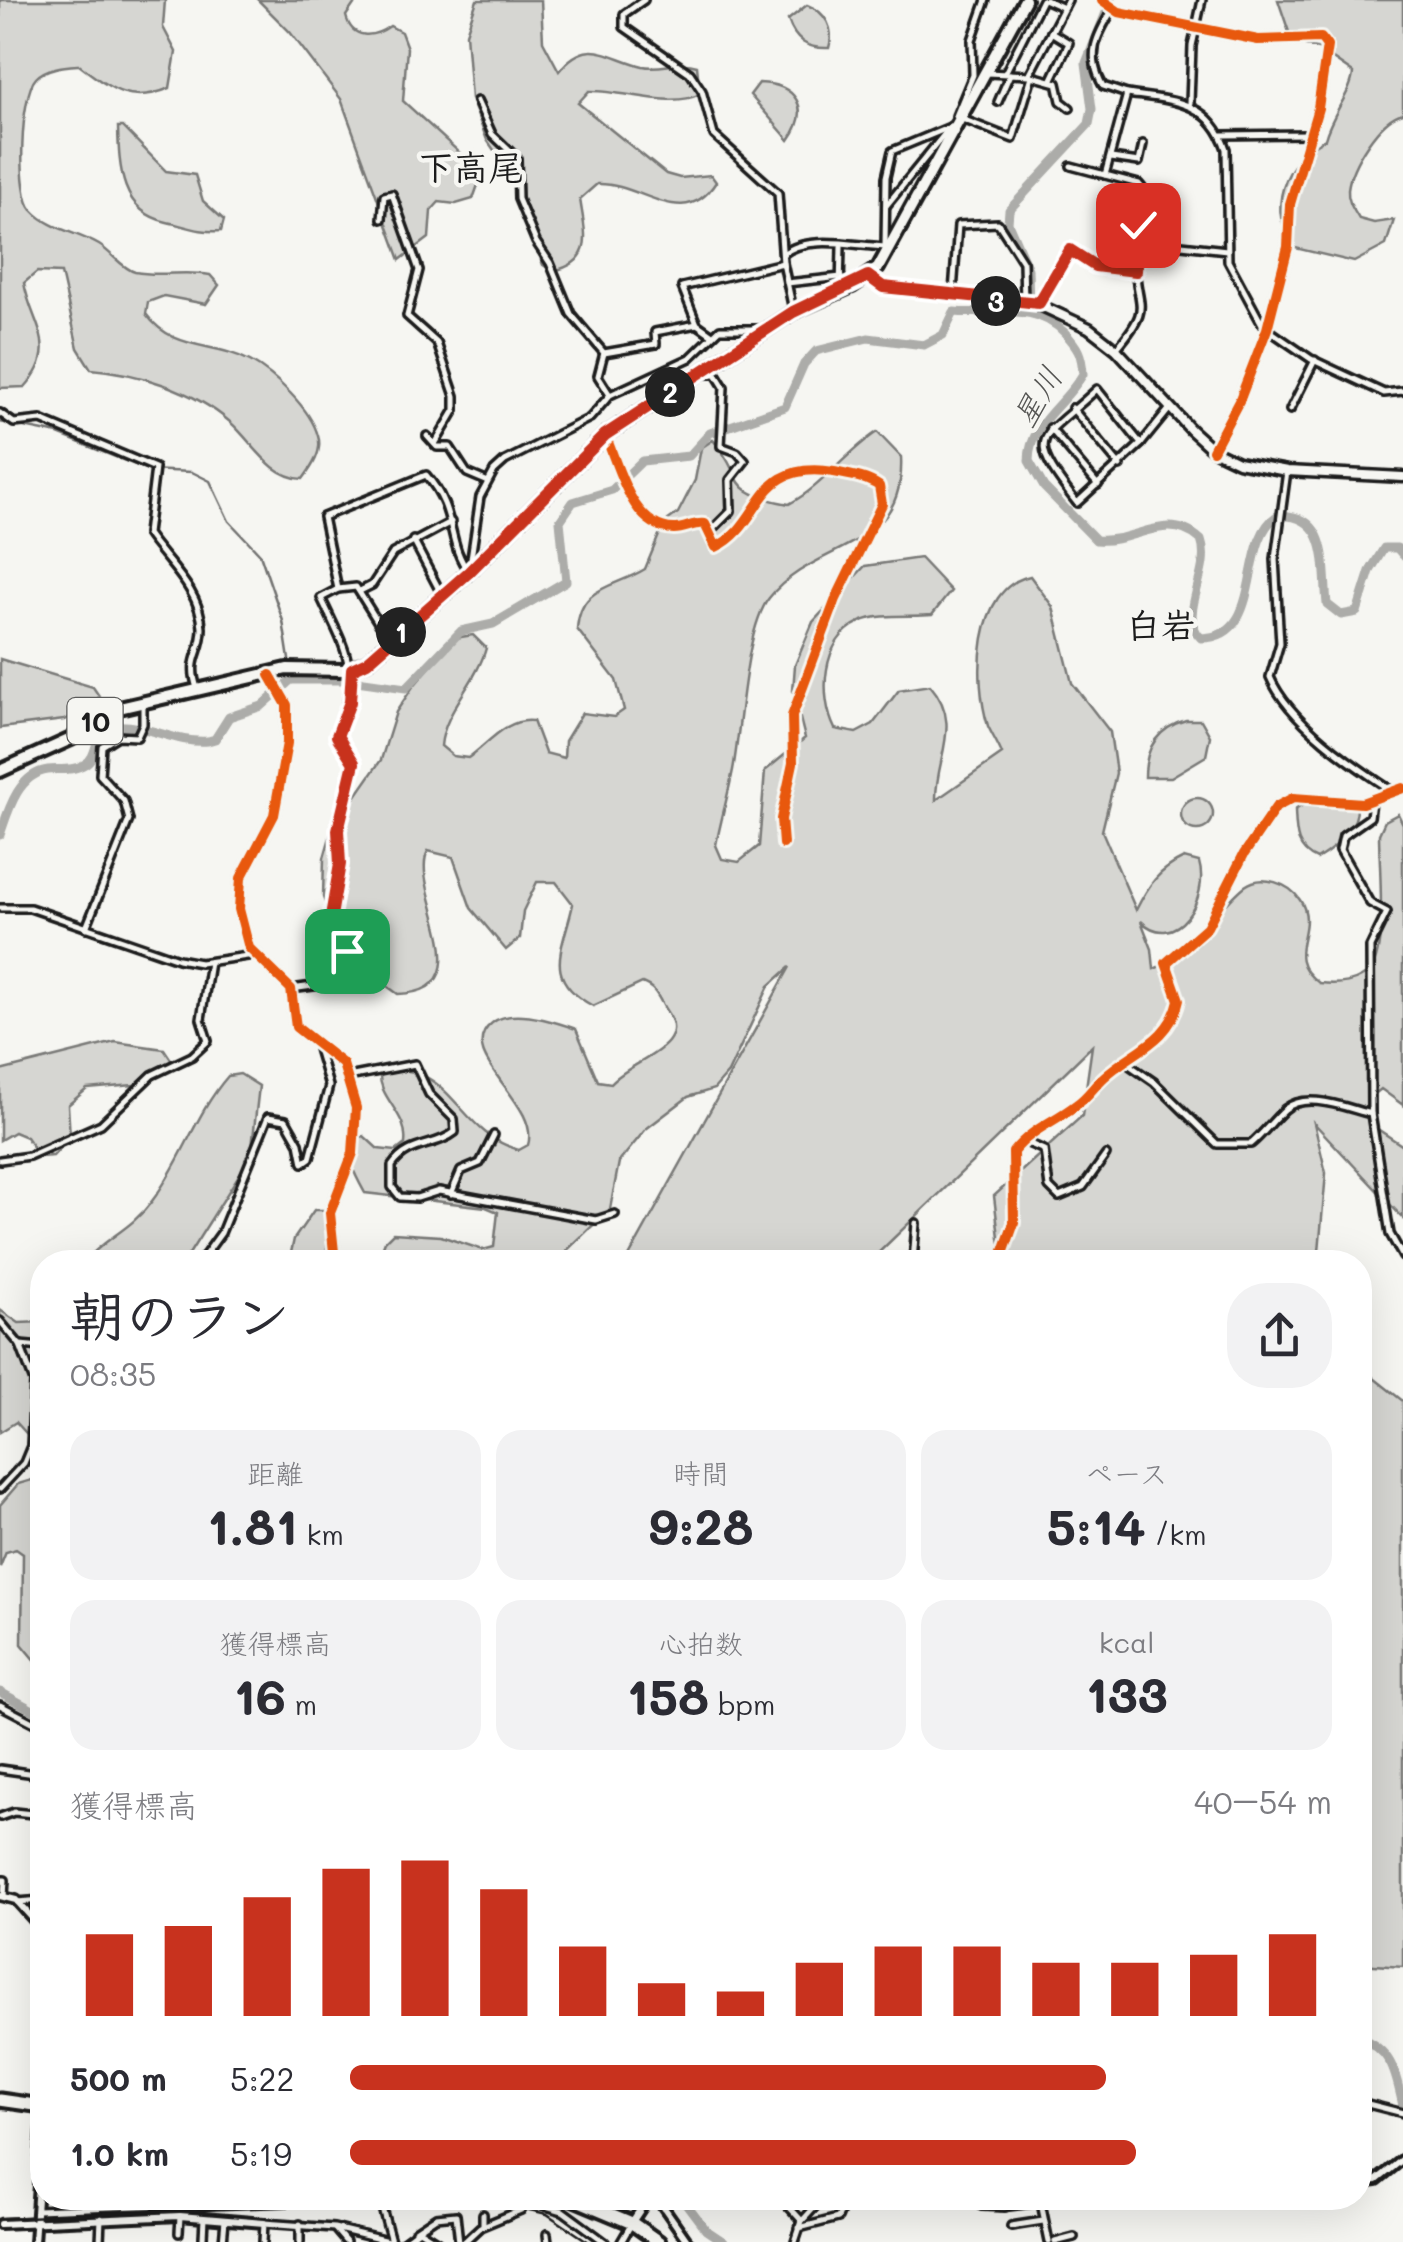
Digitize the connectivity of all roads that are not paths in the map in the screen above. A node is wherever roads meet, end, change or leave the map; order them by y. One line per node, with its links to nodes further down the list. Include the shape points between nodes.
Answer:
1 (644, 0): 34 (street, via 624,14 624,27 690,73 714,135 774,186)
2 (986, 0): 21 (street)
3 (1025, 0): 12 (main road)
4 (1044, 0): 8 (street); 13 (street)
5 (1068, 0): 8 (street)
6 (1102, 0): 9 (street)
7 (1202, 0): 10 (street)
8 (1064, 8): 11 (street)
9 (1112, 8): 10 (street); 16 (street, via 1092,48 1093,68 1102,86)
10 (1198, 25): 19 (street); 22 (street, via 1258,40 1324,40 1328,57)
11 (1051, 32): 14 (street); 15 (street, via 1069,43)
12 (987, 72): 13 (street); 21 (main road)
13 (1007, 74): 14 (street); 18 (street)
14 (1031, 76): 15 (street); 21 (street, via 1013,140)
15 (1052, 79): 20 (street)
16 (1127, 94): 19 (street); 25 (street)
17 (477, 101): 49 (street, via 492,134 517,158 519,204 571,314)
18 (998, 102)
19 (1190, 103): 23 (street)
20 (1070, 108)
21 (957, 125): 28 (street); 28 (street, via 892,151); 32 (main road)
22 (1309, 134): 23 (street); 46 (street)
23 (1221, 135): 33 (street)
24 (1143, 144): 25 (street, via 1139,162)
25 (1110, 158): 27 (street)
26 (1071, 166): 27 (street)
27 (1105, 175): 30 (street, via 1144,188)
28 (886, 206): 32 (street)
29 (382, 219): 62 (street, via 384,196 392,194 420,270 407,316 438,343 455,396)
30 (1136, 240): 33 (street); 36 (street)
31 (841, 246): 32 (street); 34 (street, via 806,244); 37 (street)
32 (887, 250): 38 (main road)
33 (1227, 250): 46 (street)
34 (782, 254): 35 (street)
35 (783, 263): 39 (street); 44 (street, via 682,287)
36 (1136, 271): 42 (street, via 1095,266 1070,250); 48 (street, via 1140,316)
37 (840, 276): 39 (street); 40 (street)
38 (868, 276): 40 (main road); 41 (main road, via 883,287)
39 (787, 283): 43 (street)
40 (840, 291): 43 (main road)
41 (954, 292): 42 (main road); 42 (street, via 958,224 998,222 1023,262)
42 (1031, 302): 48 (main road, via 1089,328)
43 (793, 312): 45 (main road)
44 (697, 324): 47 (street); 49 (street, via 655,332 656,344)
45 (767, 329): 47 (street); 52 (main road)
46 (1266, 329): 50 (street); 64 (street)
47 (712, 334): 51 (street)
48 (1116, 349): 55 (main road)
49 (604, 352): 54 (street, via 598,376)
50 (1315, 360): 53 (street, via 1384,393); 57 (street)
51 (682, 363): 52 (street); 54 (street)
52 (698, 374): 60 (main road); 71 (street, via 716,374 724,386 722,443 744,464 730,480 731,511)
53 (1403, 391)
54 (610, 396): 68 (street, via 590,418 505,461)
55 (1170, 407): 63 (street); 64 (main road)
56 (1072, 408): 59 (street); 63 (street, via 1097,389); 65 (street)
57 (1290, 410)
58 (0, 413): 80 (street, via 14,423 41,420 154,468 147,534 181,574 202,624 191,670)
59 (1050, 428): 69 (street); 69 (street, via 1044,460 1077,503)
60 (605, 435): 71 (street, via 632,503 654,523 673,529 698,522); 73 (main road)
61 (427, 436): 62 (street)
62 (434, 444): 68 (street, via 450,447 466,473)
63 (1141, 444): 65 (street)
64 (1213, 450): 66 (main road)
65 (1120, 466): 69 (street)
66 (1287, 471): 67 (main road); 84 (street, via 1275,560 1280,643 1274,684 1325,741)
67 (1403, 477)
68 (486, 481): 73 (street)
69 (1098, 485)
70 (451, 522): 72 (street); 73 (street, via 456,553); 74 (street, via 426,475 323,517)
71 (710, 532): 86 (street, via 719,548 765,495 800,469 875,482 883,497 792,716)
72 (413, 540): 75 (street); 76 (street)
73 (469, 572): 76 (main road)
74 (338, 589): 75 (street); 78 (street, via 322,598)
75 (360, 591): 77 (street)
76 (442, 596): 77 (main road)
77 (390, 642): 78 (main road)
78 (352, 669): 79 (main road, 10, via 293,668); 91 (street, via 350,702 337,736 354,763 338,830 330,922 348,947 335,983)
79 (272, 678): 80 (main road, 10); 89 (street, via 289,716 280,793 238,892 244,939)
80 (198, 688): 81 (main road, 10)
81 (143, 702): 82 (main road, 10, via 106,714); 88 (street, via 137,736 118,736 102,746 100,775 124,801 129,820)
82 (0, 771)
83 (1403, 788): 84 (street)
84 (1394, 792): 85 (street)
85 (1372, 801): 93 (street, via 1293,798 1276,808 1207,927 1166,962 1176,1012 1155,1041); 95 (street, via 1370,817 1343,836 1340,850 1370,903 1387,912 1370,946)
86 (783, 844)
87 (0, 908): 88 (street, via 30,908)
88 (86, 928): 90 (street, via 178,959)
89 (254, 955): 90 (street); 91 (street)
90 (210, 962): 99 (street, via 201,1019 208,1041 200,1050 152,1075 100,1124 28,1156)
91 (291, 988): 92 (street, via 296,1027)
92 (316, 1042): 94 (street, via 337,1056); 103 (street, via 329,1086 310,1158 303,1163 286,1120 268,1117)
93 (1125, 1062): 95 (street, via 1226,1146 1251,1144 1300,1102); 97 (street, via 1078,1105)
94 (348, 1076): 100 (street, via 415,1064 456,1132 421,1142 398,1158 392,1187 407,1200 435,1191); 104 (street, via 356,1135 330,1212)
95 (1371, 1114): 107 (street, via 1390,1234)
96 (494, 1135): 100 (street)
97 (1022, 1141): 98 (street, via 1044,1150 1050,1187 1059,1197 1083,1188); 106 (street, via 1011,1162 1014,1223)
98 (1106, 1155)
99 (0, 1160)
100 (450, 1194): 101 (street, via 596,1220)
101 (615, 1214)
102 (916, 1224): 105 (street)
103 (208, 1250)
104 (335, 1250)
105 (914, 1250)
106 (1004, 1250)
107 (1403, 1258)
108 (0, 1321): 109 (street)
109 (20, 1345): 110 (street); 111 (street)
110 (30, 1346)
111 (30, 1364)
112 (30, 1447): 113 (street)
113 (0, 1489)
114 (0, 1706): 115 (street)
115 (30, 1721)
116 (0, 1769): 117 (street)
117 (30, 1773)
118 (30, 1814): 119 (street)
119 (0, 1817)
120 (0, 1880): 121 (street)
121 (2, 1896): 123 (street)
122 (30, 1901): 123 (street)
123 (17, 1902): 124 (street)
124 (30, 1916)
125 (0, 2103): 127 (highway)
126 (1372, 2105): 128 (street)
127 (30, 2108)
128 (1403, 2113)
129 (1403, 2160): 130 (street)
130 (1372, 2181)
131 (36, 2210): 150 (street)
132 (383, 2210): 162 (street, bridge)
133 (521, 2210): 154 (street)
134 (560, 2210): 173 (street)
135 (606, 2210): 148 (highway)
136 (614, 2210): 148 (highway)
137 (639, 2210): 148 (street)
138 (667, 2210): 177 (street)
139 (789, 2210): 155 (street)
140 (813, 2210): 155 (street)
141 (841, 2210): 155 (street, via 838,2218)
142 (1041, 2210): 149 (street)
143 (483, 2214): 154 (street)
144 (180, 2216): 145 (street); 146 (street); 159 (street)
145 (101, 2218): 150 (street); 165 (street)
146 (204, 2218): 147 (street); 161 (street)
147 (225, 2220): 151 (street); 166 (street)
148 (634, 2220): 174 (street); 175 (highway); 176 (highway)
149 (1043, 2221): 156 (street); 163 (street)
150 (36, 2222): 152 (street); 164 (street)
151 (264, 2223): 153 (street); 167 (street)
152 (0, 2224)
153 (300, 2224): 157 (street); 168 (street)
154 (483, 2225): 172 (street)
155 (800, 2226): 178 (street)
156 (1011, 2226)
157 (334, 2228): 162 (street); 169 (street)
158 (415, 2230): 170 (street); 171 (street); 172 (street, via 456,2215)
159 (179, 2233)
160 (1074, 2237): 163 (street)
161 (202, 2238)
162 (391, 2241)
163 (1048, 2241)
164 (34, 2242)
165 (100, 2242)
166 (223, 2242)
167 (263, 2242)
168 (300, 2242)
169 (346, 2242)
170 (403, 2242)
171 (438, 2242)
172 (462, 2242)
173 (605, 2242)
174 (620, 2242)
175 (658, 2242)
176 (668, 2242)
177 (688, 2242)
178 (795, 2242)

